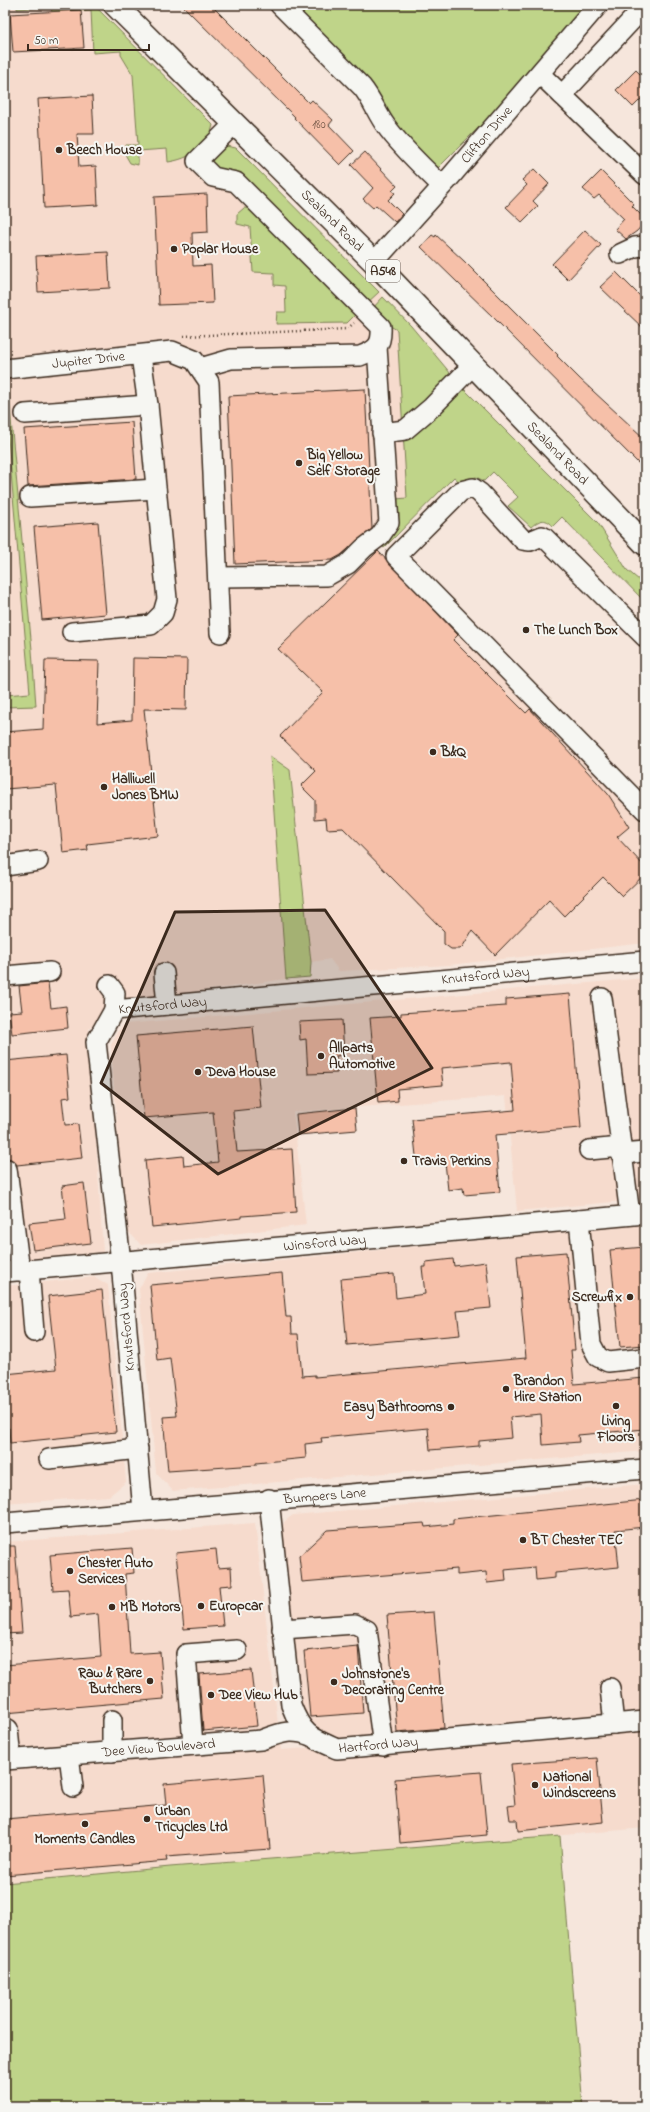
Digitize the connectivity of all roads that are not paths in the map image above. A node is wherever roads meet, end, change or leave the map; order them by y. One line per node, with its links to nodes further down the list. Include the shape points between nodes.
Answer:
1 (114, 5): 7 (main road, Sealand Road / A548)
2 (280, 5): 9 (street, via 362,87 397,140)
3 (598, 5): 5 (street, Clifton Drive)
4 (645, 6): 6 (street)
5 (540, 74): 6 (street); 9 (street, Clifton Drive)
6 (562, 95): 8 (street)
7 (234, 124): 12 (main road, Sealand Road / A548); 13 (street, via 197,161 213,177 236,182 381,327 382,339)
8 (645, 175)
9 (442, 186): 12 (street, Clifton Drive)
10 (645, 246): 11 (street, via 635,247)
11 (620, 254)
12 (374, 262): 15 (main road, Sealand Road / A548)
13 (377, 347): 16 (street, via 360,356 231,359); 20 (street)
14 (141, 356): 16 (street, Jupiter Drive, via 177,344); 17 (street, Jupiter Drive); 18 (street)
15 (473, 365): 20 (street, via 432,407 405,430); 23 (main road, Sealand Road / A548)
16 (200, 368): 24 (street, via 209,382)
17 (5, 370)
18 (148, 405): 19 (street); 21 (street)
19 (25, 414)
20 (382, 433): 24 (street, via 389,523 380,536 348,564 327,576)
21 (156, 489): 22 (street); 25 (street, via 168,599 163,613 151,625)
22 (30, 497)
23 (645, 544)
24 (218, 577): 26 (street)
25 (72, 632)
26 (220, 633)
27 (645, 637): 28 (street, via 545,538 542,536 530,541 523,540 480,492 473,488 461,491 396,556)
28 (645, 810)
29 (38, 862): 30 (street)
30 (5, 866)
31 (645, 961): 37 (street, Knutsford Way)
32 (50, 972): 34 (street)
33 (164, 973): 37 (street)
34 (5, 976)
35 (109, 985): 38 (street, via 115,993)
36 (602, 998): 40 (street)
37 (167, 1005): 38 (street, Knutsford Way)
38 (114, 1010): 45 (street, Knutsford Way, via 96,1042)
39 (589, 1150): 40 (street)
40 (621, 1151): 41 (street); 43 (street)
41 (645, 1152)
42 (7, 1169): 46 (street)
43 (637, 1214): 44 (street, Winsford Way)
44 (579, 1220): 45 (street, Winsford Way); 48 (street, via 591,1344 598,1357 608,1362)
45 (121, 1262): 46 (street, Winsford Way); 49 (street, Knutsford Way)
46 (18, 1271): 47 (street)
47 (34, 1332)
48 (645, 1358)
49 (138, 1449): 50 (street); 53 (street, Knutsford Way)
50 (49, 1459)
51 (645, 1469): 52 (street, Bumpers Lane)
52 (269, 1499): 53 (street, Bumpers Lane); 55 (street, Hartford Way)
53 (143, 1511): 54 (street, Bumpers Lane)
54 (5, 1523)
55 (282, 1628): 62 (street, Hartford Way, via 290,1705 297,1722); 64 (street, via 355,1624 367,1630)
56 (237, 1650): 63 (street, via 186,1654)
57 (610, 1688): 60 (street)
58 (112, 1720): 65 (street)
59 (645, 1722): 60 (street, Hartford Way)
60 (614, 1724): 64 (street, Hartford Way)
61 (8, 1729): 67 (street)
62 (311, 1736): 63 (street, Dee View Boulevard, via 297,1730 261,1740); 64 (street, Hartford Way, via 337,1749)
63 (193, 1745): 65 (street, Dee View Boulevard)
64 (383, 1746)
65 (112, 1752): 66 (street, Dee View Boulevard)
66 (69, 1755): 67 (street, Dee View Boulevard); 68 (street)
67 (8, 1760)
68 (73, 1787)

